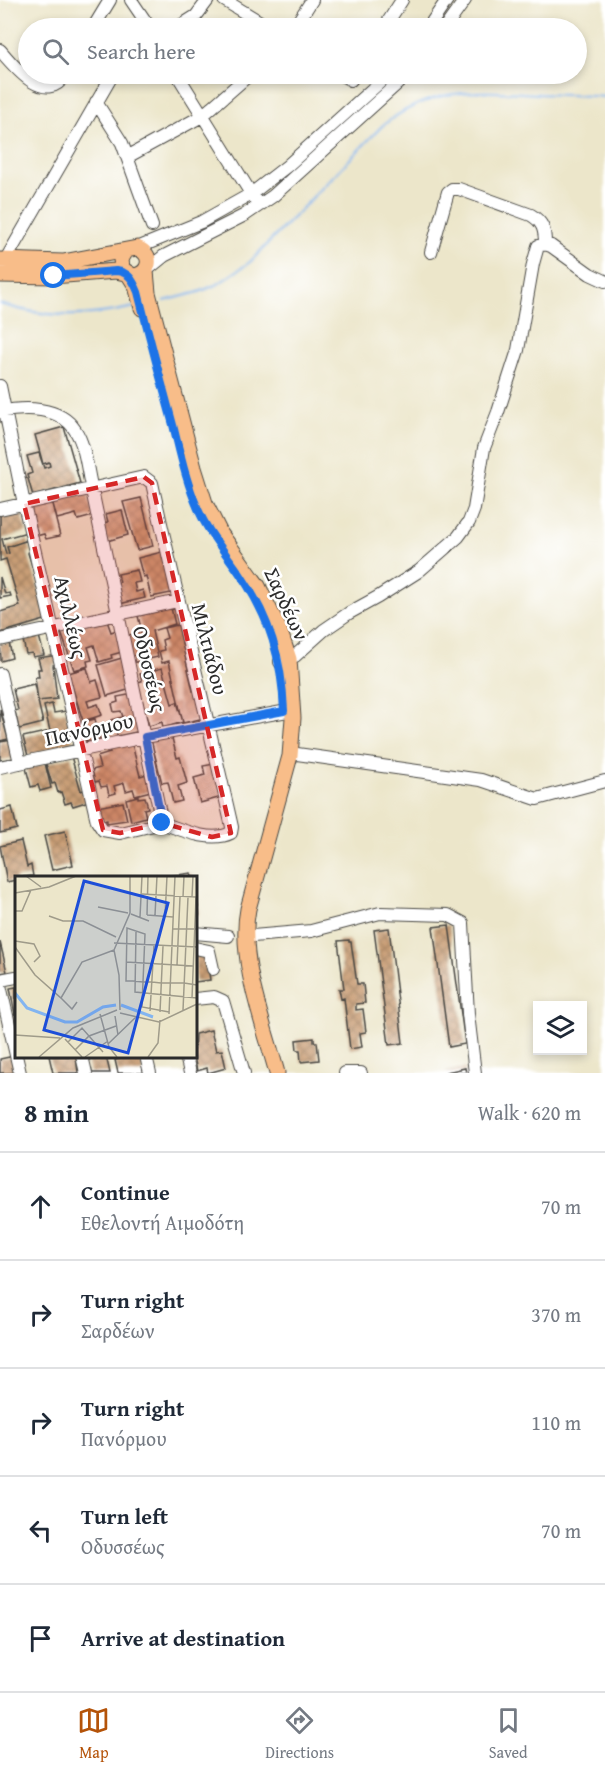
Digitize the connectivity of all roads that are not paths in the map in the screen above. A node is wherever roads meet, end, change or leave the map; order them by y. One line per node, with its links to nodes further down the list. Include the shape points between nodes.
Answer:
1 (110, 0): 9 (street)
2 (208, 0): 11 (street)
3 (224, 0): 12 (street)
4 (312, 0): 13 (street)
5 (402, 0): 14 (street)
6 (447, 0): 15 (street)
7 (465, 0): 16 (street)
8 (137, 3): 10 (street)
9 (99, 18)
10 (143, 18)
11 (193, 18)
12 (254, 18)
13 (300, 18)
14 (390, 18)
15 (435, 18)
16 (452, 18)
17 (0, 50): 18 (street)
18 (18, 70)
19 (38, 84): 20 (street, via 50,88)
20 (56, 84)
21 (107, 84): 26 (street)
22 (183, 84): 27 (street)
23 (239, 84): 27 (street)
24 (378, 84): 29 (street)
25 (397, 84): 30 (street, via 301,173)
26 (96, 102): 28 (street); 35 (street)
27 (202, 116): 28 (street); 29 (street)
28 (127, 158): 31 (street)
29 (251, 194): 30 (street); 33 (street, via 194,225)
30 (259, 206): 36 (street, via 164,256)
31 (152, 226)
32 (544, 244): 34 (street, via 540,221 531,215 452,189); 38 (street); 48 (street, via 536,250 518,350 484,448 469,522 458,537 419,571 349,613)
33 (131, 250): 35 (main road, via 63,262); 36 (main road, via 146,253); 37 (main road, via 121,259)
34 (431, 252)
35 (1, 267): 37 (main road, via 36,277 116,271)
36 (147, 270): 37 (main road, via 138,276); 48 (main road, Σαρδέων, via 148,293 202,495 220,533 258,586 279,629)
37 (127, 274): 48 (main road, Σαρδέων, via 138,292 197,507 258,603)
38 (605, 281)
39 (0, 386): 40 (street, Αχιλλέως)
40 (2, 411): 41 (street, Οδυσσέως, via 38,410 70,423 81,444); 42 (street, Αχιλλέως)
41 (92, 490): 42 (street); 44 (street, Μιλτιάδου, via 144,477 152,483); 45 (street, Οδυσσέως)
42 (24, 504): 43 (street); 46 (street, Αχιλλέως)
43 (0, 509)
44 (178, 601): 45 (street); 51 (street, Μιλτιάδου)
45 (118, 615): 46 (street); 52 (street, Οδυσσέως)
46 (54, 629): 47 (street); 53 (street, Αχιλλέως)
47 (0, 640)
48 (284, 661): 50 (main road, Σαρδέων)
49 (0, 674): 55 (street)
50 (288, 710): 51 (street, Πανόρμου); 54 (main road, Σαρδέων); 78 (main road, Σαρδέων, via 235,932 239,967)
51 (209, 725): 52 (street, Πανόρμου); 58 (street, Μιλτιάδου, via 231,833 212,837)
52 (145, 737): 53 (street, Πανόρμου); 58 (street, Οδυσσέως)
53 (81, 750): 55 (street, Πανόρμου); 58 (street, Αχιλλέως, via 97,821 103,830 120,833)
54 (290, 753): 57 (street, via 481,780 537,800); 79 (main road, Σαρδέων, via 245,930 248,963)
55 (20, 763): 56 (street, Πανόρμου)
56 (0, 767)
57 (605, 781)
58 (162, 823)
59 (196, 933): 60 (street)
60 (228, 936)
61 (254, 936): 82 (street, via 311,931 380,913 448,915 463,923)
62 (196, 948): 63 (street, via 209,951)
63 (213, 969)
64 (15, 977): 65 (street)
65 (0, 980)
66 (0, 985): 68 (street)
67 (196, 999): 77 (street, via 213,997 223,1001)
68 (15, 1051)
69 (17, 1058): 73 (street)
70 (82, 1058): 74 (street)
71 (146, 1058): 75 (street)
72 (186, 1058): 76 (street)
73 (20, 1073)
74 (86, 1073)
75 (150, 1073)
76 (190, 1073)
77 (244, 1073)
78 (269, 1073)
79 (277, 1073)
80 (345, 1073): 81 (street)
81 (361, 1073)
82 (475, 1073)

